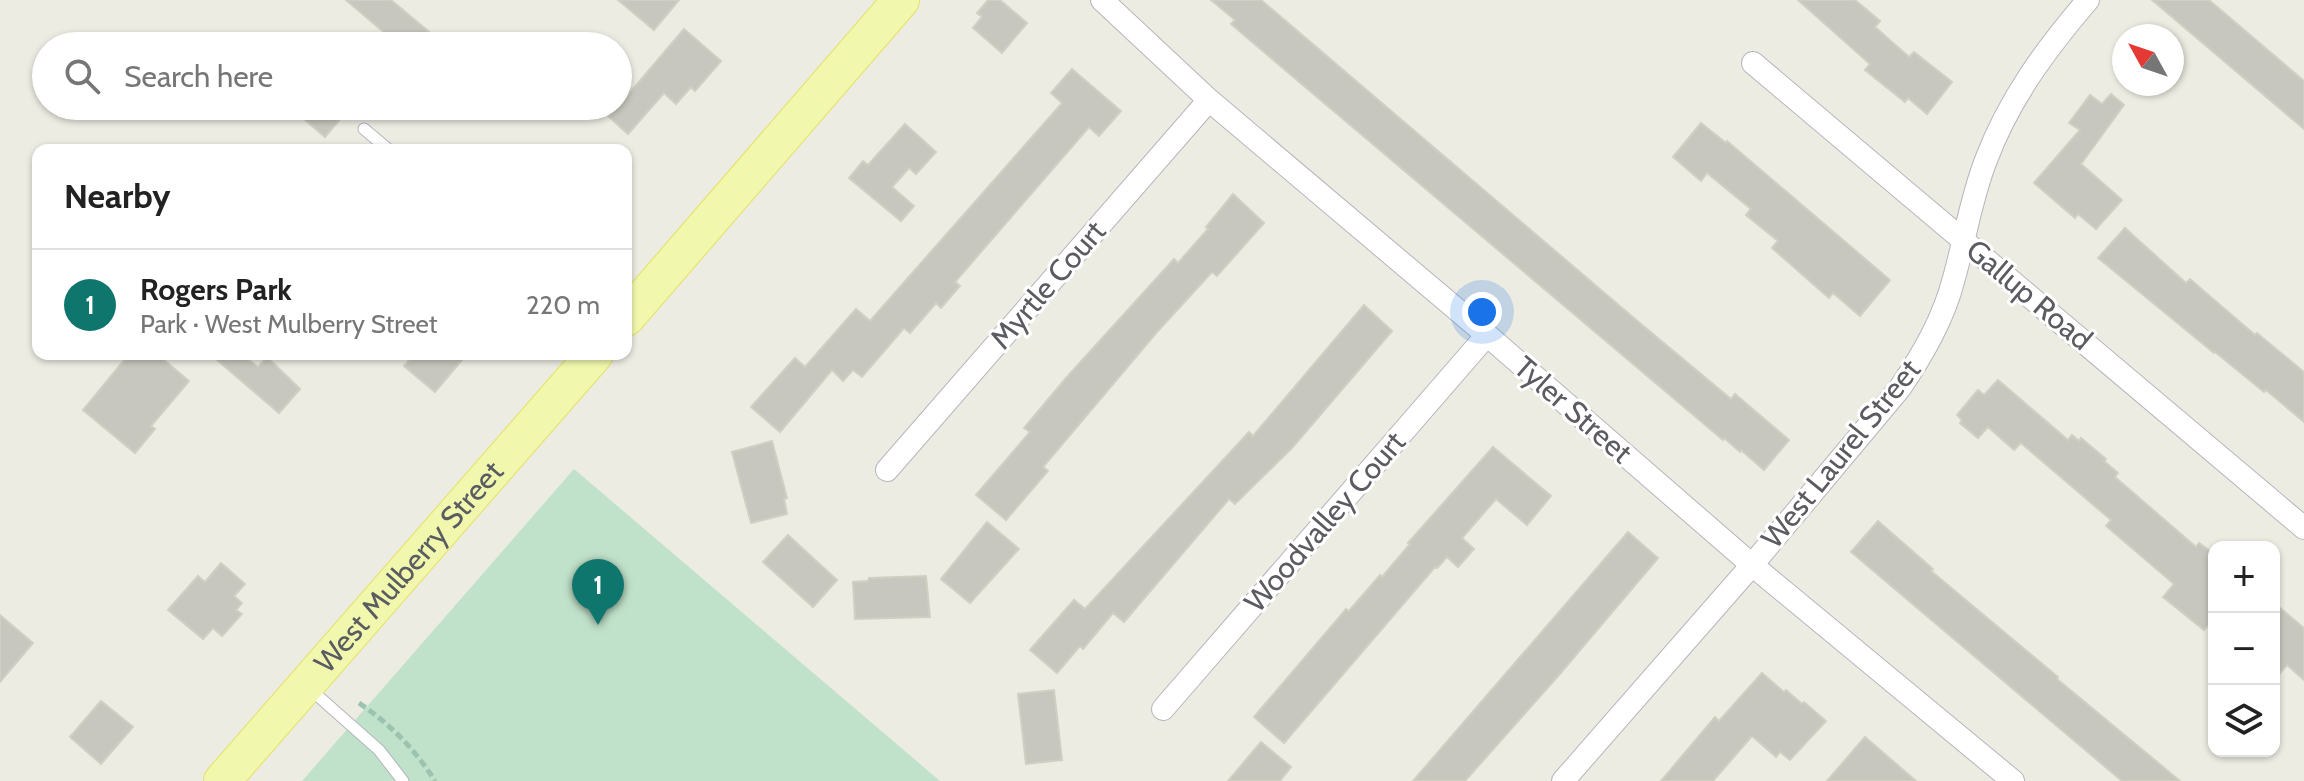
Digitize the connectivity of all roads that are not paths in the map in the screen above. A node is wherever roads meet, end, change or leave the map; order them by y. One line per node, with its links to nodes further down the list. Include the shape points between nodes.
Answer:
1 (901, 0): 9 (main road)
2 (1102, 0): 5 (street, Tyler Street)
3 (2088, 0): 8 (street, West Laurel Street, via 2034,67 2010,107 1986,159)
4 (1753, 63): 8 (street, Gallup Road)
5 (1209, 100): 10 (street, Tyler Street); 12 (street, Myrtle Court)
6 (364, 129): 7 (lane)
7 (382, 144)
8 (1963, 239): 13 (street, Gallup Road); 14 (street, West Laurel Street, via 1944,308 1918,363)
9 (632, 311)
10 (1487, 335): 14 (street, Tyler Street); 16 (street, Woodvalley Court)
11 (590, 360): 15 (main road, West Mulberry Street)
12 (887, 470)
13 (2304, 528)
14 (1752, 565): 19 (street, West Laurel Street); 20 (street, Tyler Street)
15 (306, 686): 17 (main road, West Mulberry Street); 18 (lane, via 379,750)
16 (1163, 709)
17 (222, 781)
18 (403, 781)
19 (1563, 781)
20 (2013, 781)

